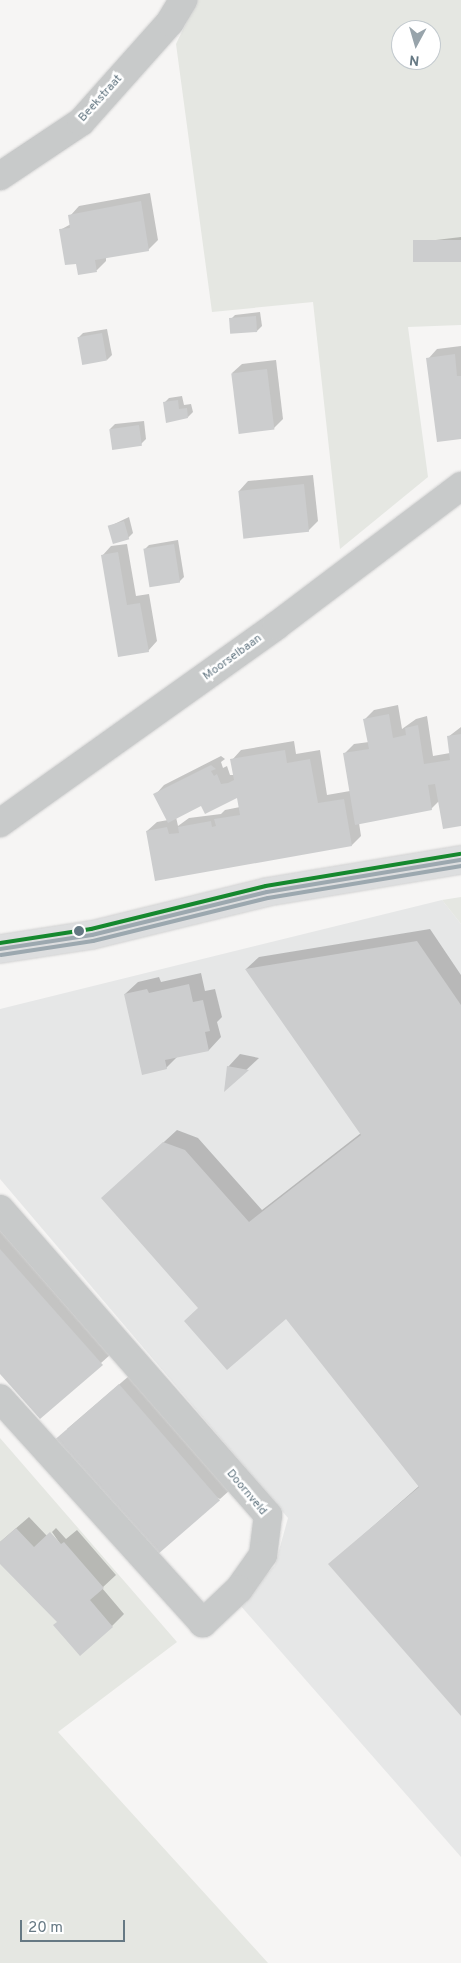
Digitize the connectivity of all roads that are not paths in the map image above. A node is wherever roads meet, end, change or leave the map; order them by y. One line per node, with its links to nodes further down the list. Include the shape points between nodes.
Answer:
1 (183, 0): 2 (street, Beekstraat, via 170,22 82,122)
2 (0, 176)
3 (461, 486): 4 (street, Moorselbaan, via 276,626)
4 (0, 823)
5 (461, 860): 6 (main road, via 266,892 92,935)
6 (0, 949)
7 (0, 1209): 8 (street, Doornveld, via 268,1515 263,1555 239,1589 203,1624)
8 (0, 1398)

